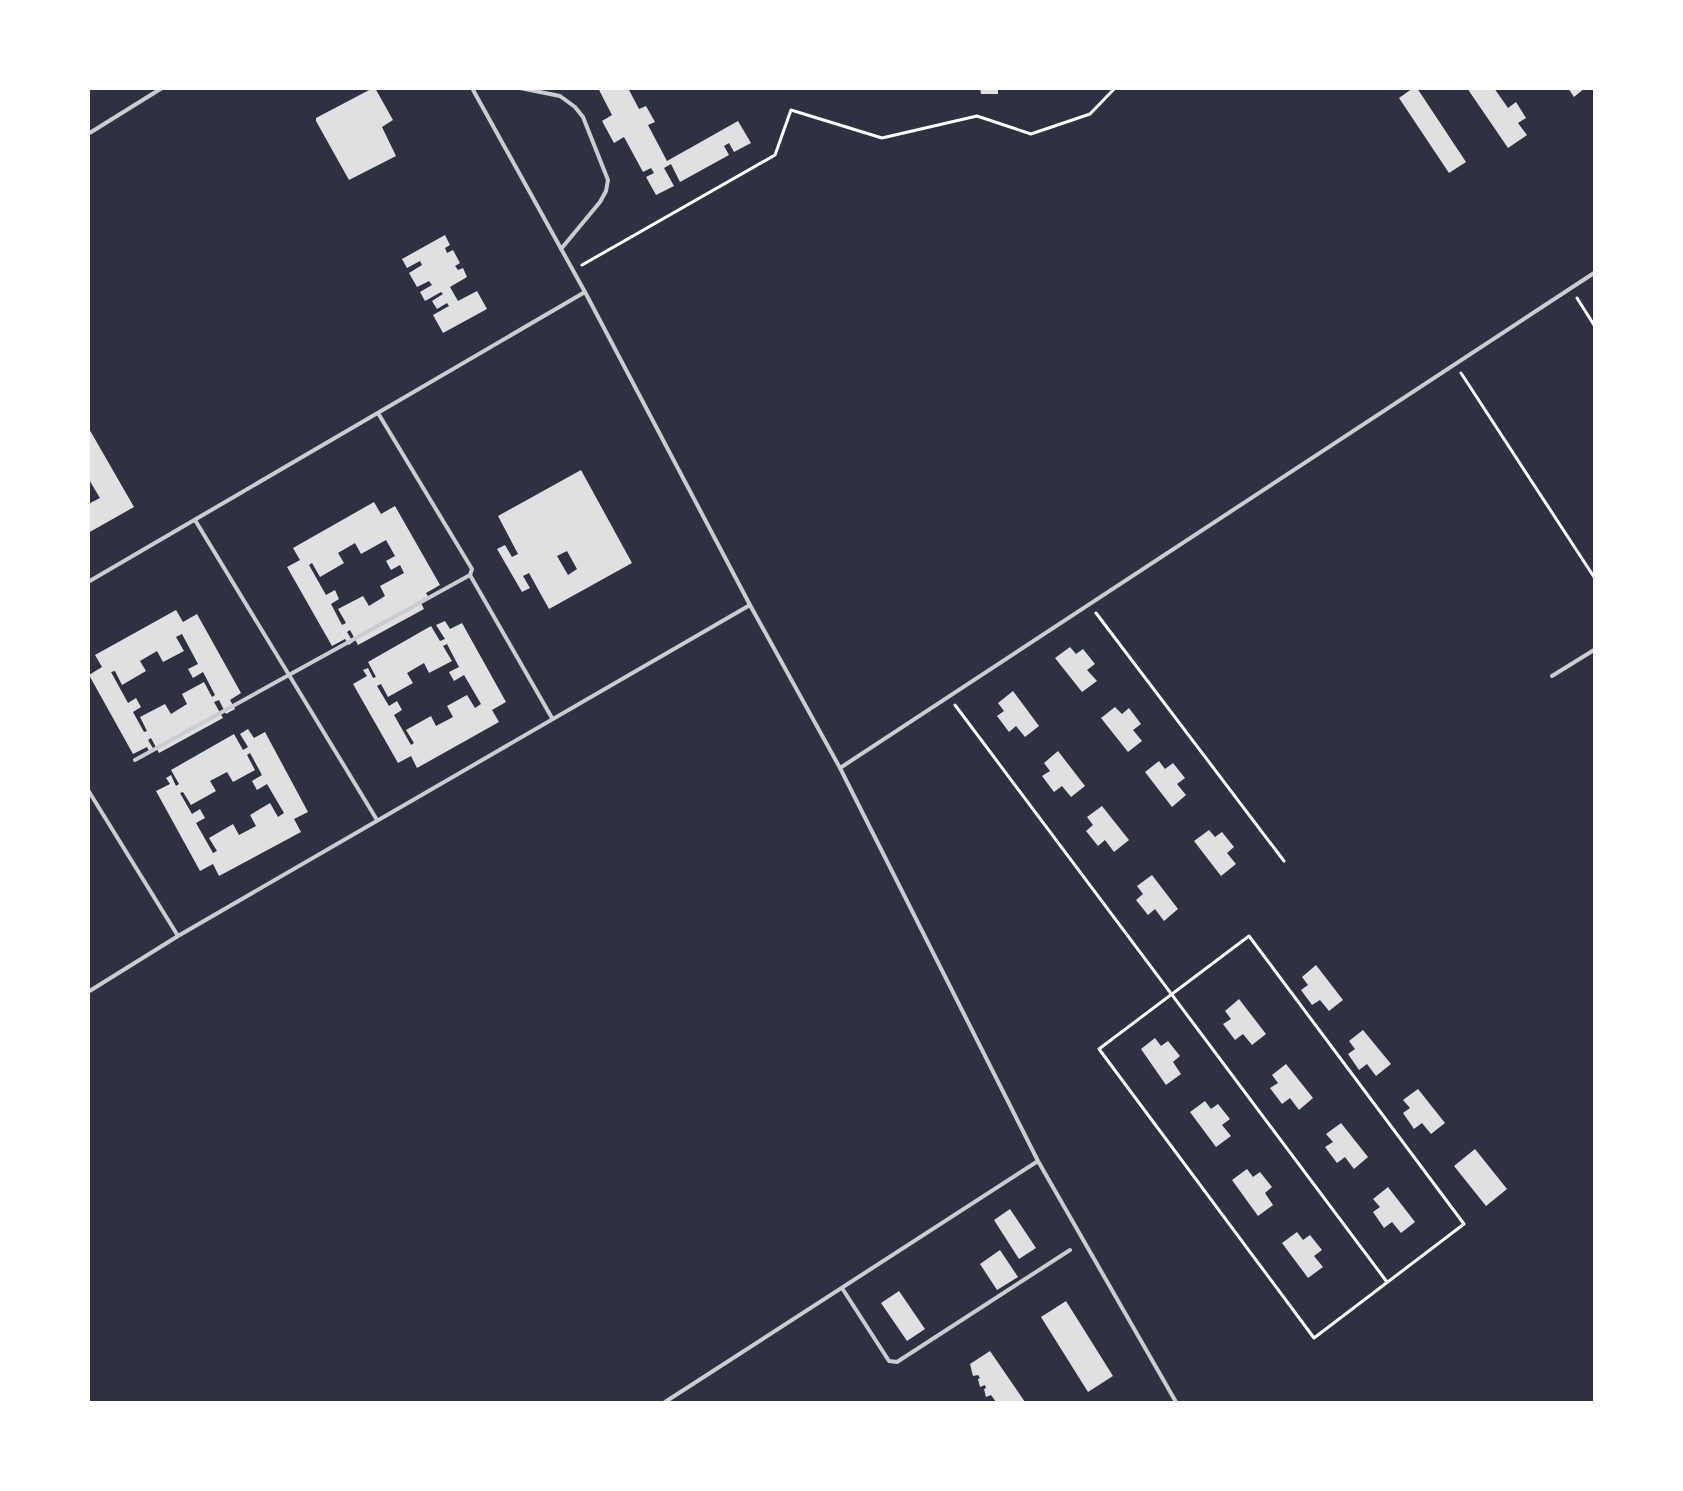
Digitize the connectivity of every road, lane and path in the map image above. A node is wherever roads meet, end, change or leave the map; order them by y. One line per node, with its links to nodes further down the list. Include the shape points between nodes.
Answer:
1 (162, 88): 5 (lane)
2 (472, 88): 6 (lane)
3 (520, 88): 6 (lane, via 560,96 575,107 584,117 608,180 600,202)
4 (1115, 88): 7 (path, via 1090,114 1031,134 976,116 882,138 792,110 776,154)
5 (88, 134)
6 (561, 249): 7 (lane)
7 (573, 271): 10 (lane)
8 (1594, 273): 9 (lane)
9 (1571, 288): 11 (path); 12 (lane)
10 (585, 292): 13 (lane); 19 (lane)
11 (1594, 325)
12 (1456, 364): 16 (path); 18 (lane)
13 (378, 413): 14 (lane); 15 (lane, via 472,569)
14 (195, 520): 17 (lane); 21 (lane)
15 (470, 575): 21 (lane); 24 (lane)
16 (1594, 578)
17 (88, 582)
18 (1089, 604): 23 (lane); 29 (path)
19 (750, 605): 24 (lane); 26 (lane)
20 (1594, 650): 22 (lane)
21 (289, 675): 25 (lane); 28 (lane)
22 (1552, 676)
23 (949, 696): 26 (lane); 32 (path)
24 (552, 718): 28 (lane)
25 (135, 760)
26 (840, 768): 33 (lane)
27 (88, 790): 30 (lane)
28 (377, 820): 30 (lane)
29 (1284, 861)
30 (178, 936): 31 (lane)
31 (88, 992)
32 (1172, 994): 35 (path); 35 (path, via 1099,1049 1314,1338); 35 (path, via 1249,936 1321,1032 1464,1224)
33 (1038, 1161): 36 (lane); 38 (lane)
34 (1070, 1250): 36 (lane, via 897,1362 889,1360)
35 (1387, 1282)
36 (842, 1288): 37 (lane)
37 (665, 1402)
38 (1176, 1402)

